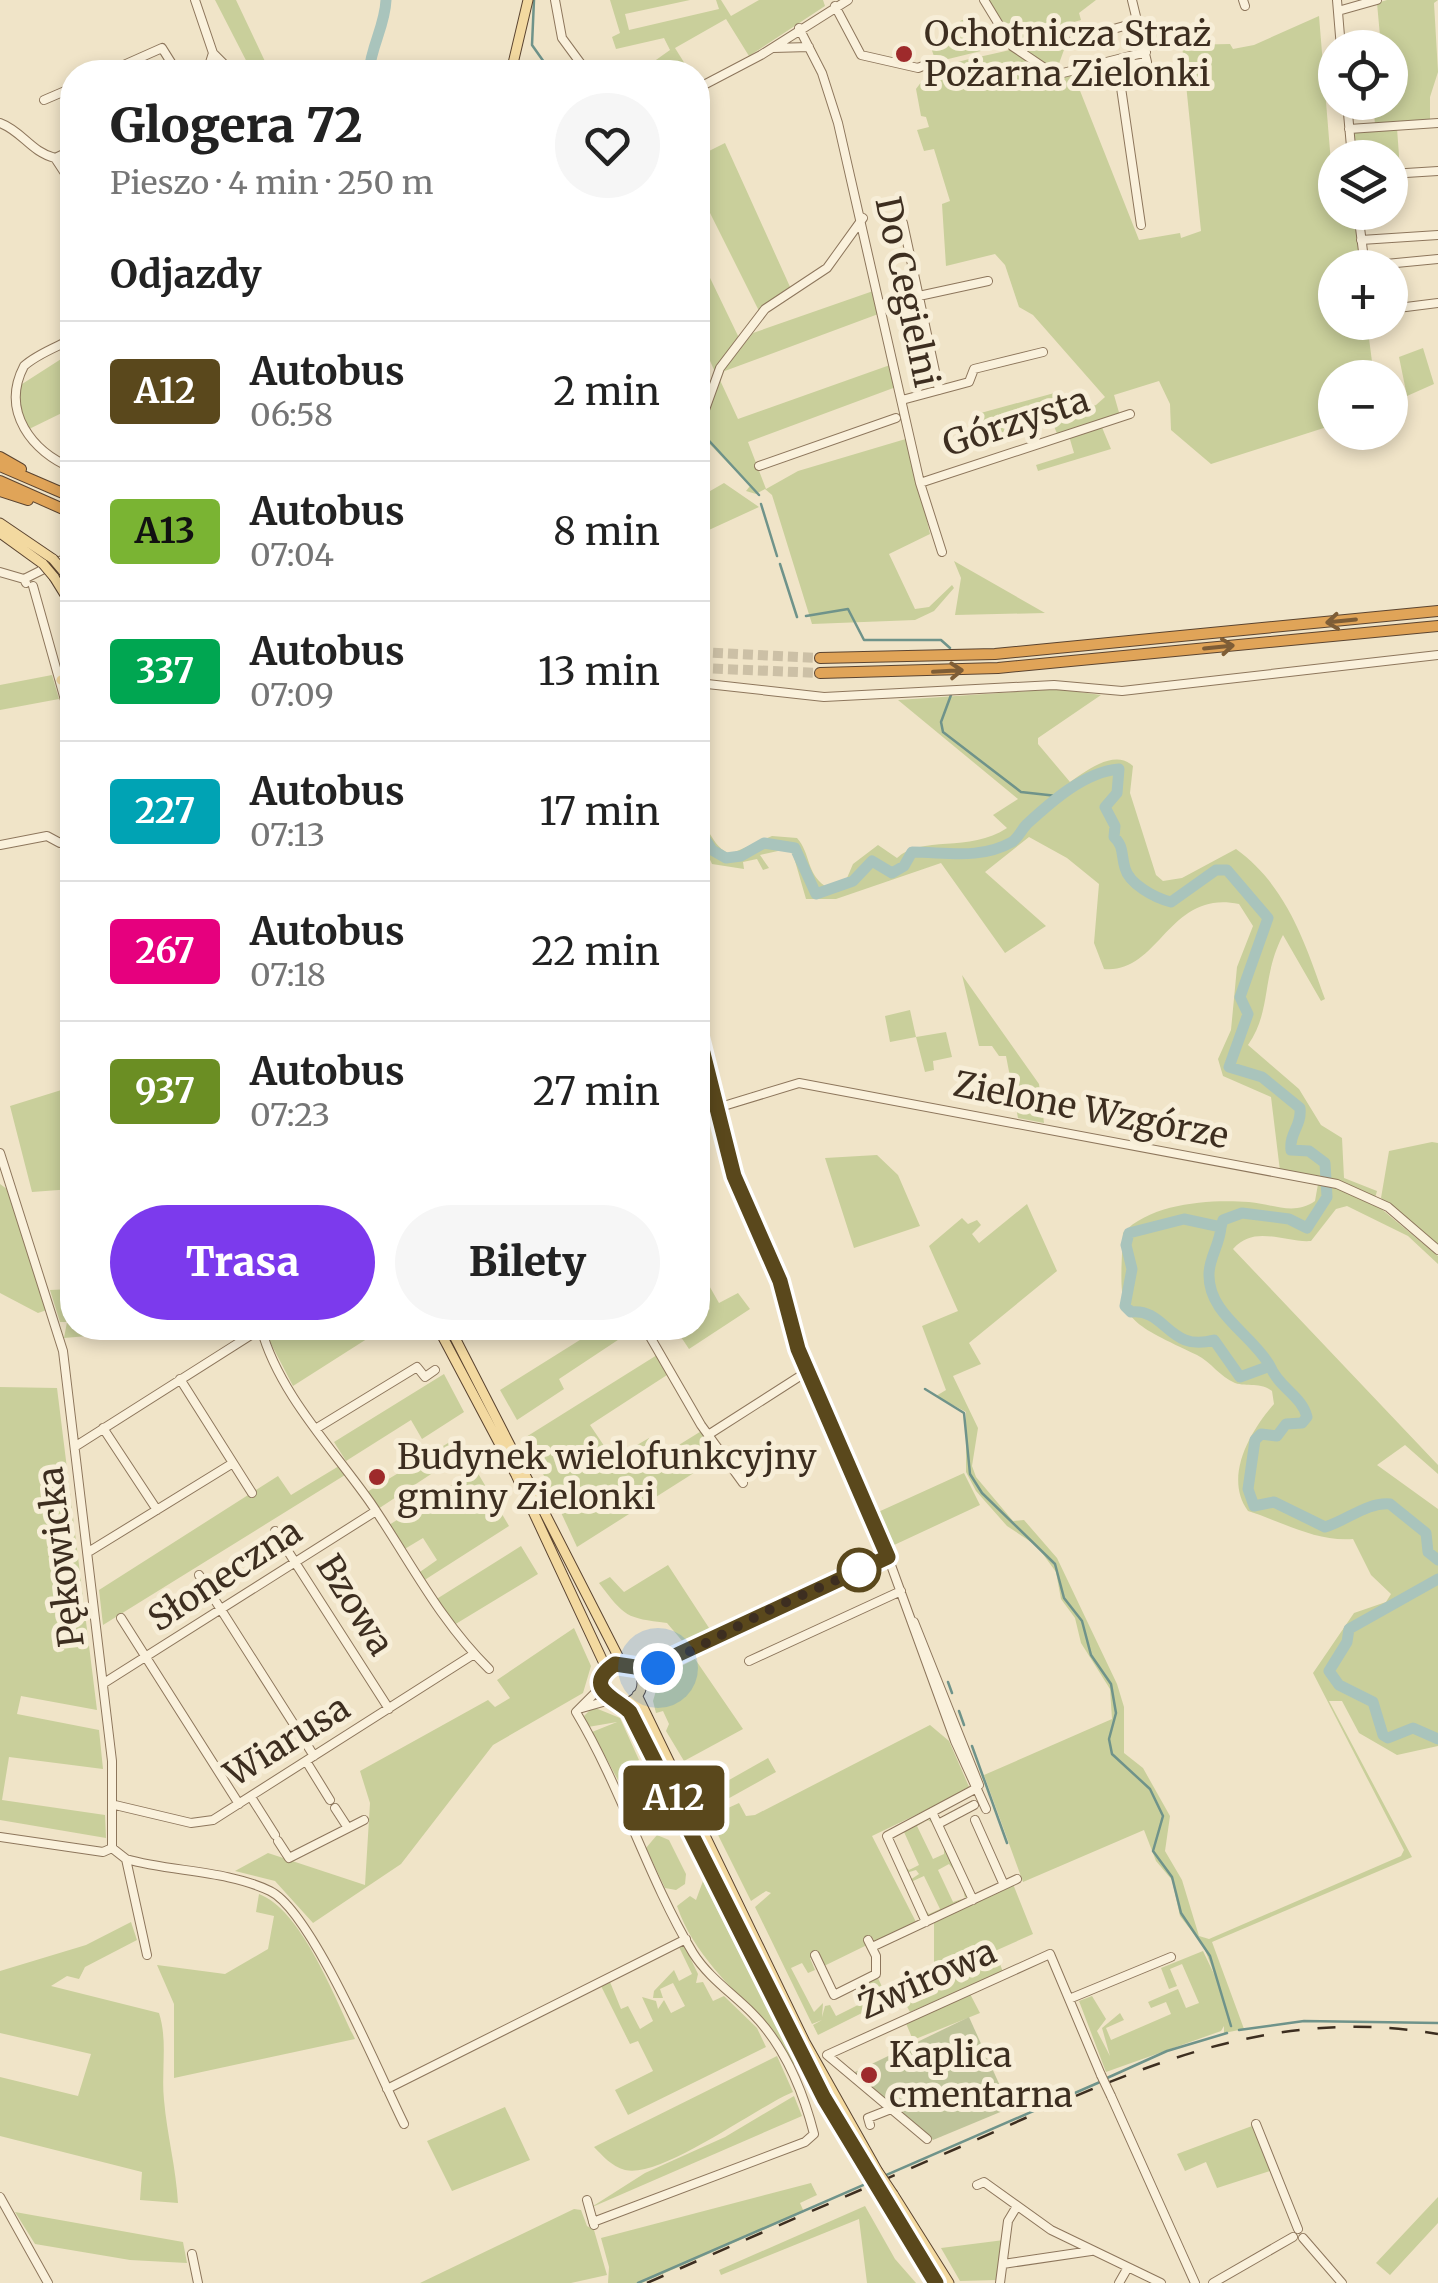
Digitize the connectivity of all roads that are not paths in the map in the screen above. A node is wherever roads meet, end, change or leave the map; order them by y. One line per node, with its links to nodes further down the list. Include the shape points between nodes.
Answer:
1 (194, 0): 18 (street)
2 (528, 0): 23 (main road)
3 (554, 0): 24 (street, via 562,38)
4 (848, 0): 9 (street)
5 (984, 0): 17 (street, via 1012,46 1058,76)
6 (1132, 0): 11 (street)
7 (1337, 0): 10 (street)
8 (1377, 0): 10 (street)
9 (830, 5): 12 (street); 25 (street, via 861,55 918,68)
10 (1338, 11): 13 (street)
11 (1138, 22): 14 (street); 17 (street)
12 (799, 28): 15 (street, Do Cegielni); 16 (street)
13 (1339, 30)
14 (1068, 42)
15 (809, 47): 16 (street); 39 (street, Do Cegielni, via 838,122)
16 (773, 48): 26 (street)
17 (1146, 52): 41 (street, via 1147,62 1118,67)
18 (213, 53): 21 (street); 22 (street)
19 (135, 60): 20 (street, via 162,48)
20 (170, 60)
21 (211, 60)
22 (220, 60)
23 (514, 60)
24 (578, 60)
25 (928, 64)
26 (710, 82)
27 (60, 93): 28 (street)
28 (44, 100)
29 (1349, 120): 32 (street)
30 (1438, 123): 32 (street)
31 (0, 124): 35 (street, via 13,127 33,150)
32 (1350, 129): 33 (street)
33 (1351, 140)
34 (60, 156): 35 (street)
35 (56, 158): 36 (street)
36 (60, 164)
37 (1438, 171): 38 (street)
38 (1408, 173)
39 (863, 218): 51 (street, Do Cegielni); 56 (street, via 827,268 765,309)
40 (903, 223): 49 (street)
41 (1141, 225)
42 (1360, 230): 44 (street)
43 (1438, 235): 44 (street)
44 (1361, 240): 45 (street)
45 (1362, 250)
46 (1438, 259): 47 (street)
47 (1408, 262)
48 (988, 281): 49 (street)
49 (918, 296): 51 (street); 55 (street)
50 (1438, 303): 52 (street)
51 (882, 304): 57 (street, Do Cegielni)
52 (1408, 307)
53 (60, 346): 61 (street, via 21,368 7,406 24,444)
54 (1044, 352): 55 (street, via 974,370 969,382)
55 (938, 390): 57 (street)
56 (710, 392)
57 (902, 400): 65 (street, Do Cegielni)
58 (1130, 414): 65 (street, Górzysta)
59 (896, 418): 63 (street)
60 (0, 457): 66 (highway)
61 (60, 462)
62 (0, 466): 66 (highway)
63 (759, 466)
64 (0, 482): 69 (highway)
65 (920, 482): 73 (street, Do Cegielni)
66 (52, 488): 68 (highway)
67 (0, 492): 70 (highway)
68 (60, 492)
69 (60, 508)
70 (60, 510)
71 (0, 523): 74 (main road)
72 (0, 533): 74 (main road)
73 (942, 552)
74 (48, 562): 76 (main road, bridge); 79 (main road, bridge)
75 (60, 563): 78 (street)
76 (60, 570)
77 (0, 572): 78 (street, via 24,579 30,573)
78 (34, 581): 85 (street)
79 (60, 587)
80 (1438, 612): 83 (highway, one-way to 83, via 995,654)
81 (1438, 626): 84 (highway, one-way to 81, via 998,668)
82 (1438, 655): 86 (street, via 1122,691 1054,685 824,697)
83 (820, 658)
84 (820, 673)
85 (60, 676)
86 (710, 684)
87 (60, 843): 88 (street, via 47,836)
88 (0, 845)
89 (710, 1077): 90 (main road)
90 (712, 1084): 92 (main road)
91 (710, 1101): 92 (street)
92 (717, 1105): 95 (street, Zielone Wzgórze, via 799,1082 1336,1184 1388,1208); 102 (main road, via 734,1176 780,1281)
93 (0, 1153): 94 (street, Pękowicka)
94 (4, 1182): 107 (street, Pękowicka, via 63,1351)
95 (1438, 1250)
96 (243, 1340): 103 (street)
97 (267, 1340): 105 (street)
98 (444, 1340): 120 (main road)
99 (456, 1340): 120 (main road)
100 (652, 1340): 106 (street)
101 (435, 1370): 105 (street, via 425,1377 417,1367)
102 (808, 1370): 106 (street); 115 (main road)
103 (180, 1379): 104 (street); 108 (street)
104 (103, 1428): 107 (street); 111 (street)
105 (317, 1428): 112 (street)
106 (708, 1435): 109 (street)
107 (76, 1446): 114 (street, Pękowicka)
108 (233, 1463): 110 (street); 111 (street)
109 (743, 1483)
110 (252, 1493)
111 (157, 1510): 114 (street)
112 (376, 1511): 116 (street, Słoneczna); 123 (street, via 436,1608)
113 (274, 1531): 116 (street, Bzowa)
114 (90, 1551): 132 (street, Pękowicka)
115 (888, 1557): 118 (street); 125 (main road)
116 (296, 1562): 119 (street, Słoneczna); 138 (street, Bzowa)
117 (199, 1575): 119 (street)
118 (901, 1590): 122 (street); 126 (street)
119 (221, 1611): 124 (street, Słoneczna); 139 (street)
120 (589, 1617): 127 (main road); 130 (main road)
121 (121, 1618): 124 (street)
122 (914, 1622): 140 (street); 140 (street, via 986,1809)
123 (474, 1654): 129 (street); 138 (street, Wiarusa)
124 (147, 1658): 132 (street, Słoneczna); 142 (street)
125 (666, 1660): 128 (main road); 131 (main road)
126 (749, 1661)
127 (620, 1662): 128 (main road); 130 (main road)
128 (637, 1668): 131 (main road)
129 (489, 1670)
130 (607, 1670): 133 (main road)
131 (642, 1680): 134 (main road)
132 (104, 1683): 143 (street, Pękowicka)
133 (602, 1686): 135 (main road); 137 (street)
134 (636, 1695): 136 (main road); 170 (main road)
135 (610, 1700): 136 (main road); 137 (street)
136 (621, 1703): 170 (main road, via 796,2045)
137 (582, 1708): 157 (street, via 576,1712)
138 (389, 1709): 139 (street, Wiarusa)
139 (310, 1759): 141 (street, Wiarusa); 149 (street)
140 (975, 1789): 145 (street)
141 (251, 1797): 142 (street, Wiarusa); 149 (street, via 289,1858)
142 (240, 1804): 143 (street, Wiarusa, via 196,1823)
143 (116, 1805): 151 (street, Pękowicka)
144 (974, 1805): 148 (street)
145 (932, 1812): 148 (street); 156 (street, via 886,1837)
146 (364, 1820): 149 (street)
147 (974, 1820): 154 (street)
148 (938, 1824): 155 (street)
149 (348, 1828)
150 (0, 1837): 151 (street)
151 (112, 1848): 152 (street)
152 (126, 1859): 158 (street); 164 (street, via 280,1897 317,1949)
153 (1017, 1879): 154 (street)
154 (1004, 1885): 155 (street)
155 (972, 1900): 156 (street)
156 (926, 1922): 159 (street, via 870,1944 875,1975 834,1995)
157 (686, 1940): 164 (street); 174 (street, via 782,2052 812,2127 809,2140 594,2223)
158 (148, 1955)
159 (815, 1955)
160 (1171, 1957): 161 (street)
161 (1097, 1988): 162 (street); 163 (street)
162 (1101, 1997)
163 (1068, 1999): 165 (street, Żwirowa, via 1050,1954 826,2055); 188 (street, bridge)
164 (387, 2089): 166 (street)
165 (891, 2109): 168 (street, via 868,2118); 169 (street)
166 (404, 2124)
167 (1256, 2124): 176 (street)
168 (870, 2126)
169 (927, 2139)
170 (872, 2172): 173 (main road, bridge)
171 (978, 2185): 175 (street, via 984,2182)
172 (0, 2196): 181 (street)
173 (888, 2196): 183 (main road); 184 (main road)
174 (587, 2200)
175 (1017, 2206): 177 (street); 179 (street)
176 (1298, 2234): 189 (street); 190 (street)
177 (1092, 2251): 179 (street); 180 (street)
178 (192, 2254): 182 (street)
179 (1003, 2264): 185 (street)
180 (1127, 2269): 186 (street); 187 (street)
181 (48, 2283)
182 (198, 2283)
183 (936, 2283)
184 (949, 2283)
185 (1000, 2283)
186 (1119, 2283)
187 (1161, 2283)
188 (1196, 2283)
189 (1213, 2283)
190 (1342, 2283)

